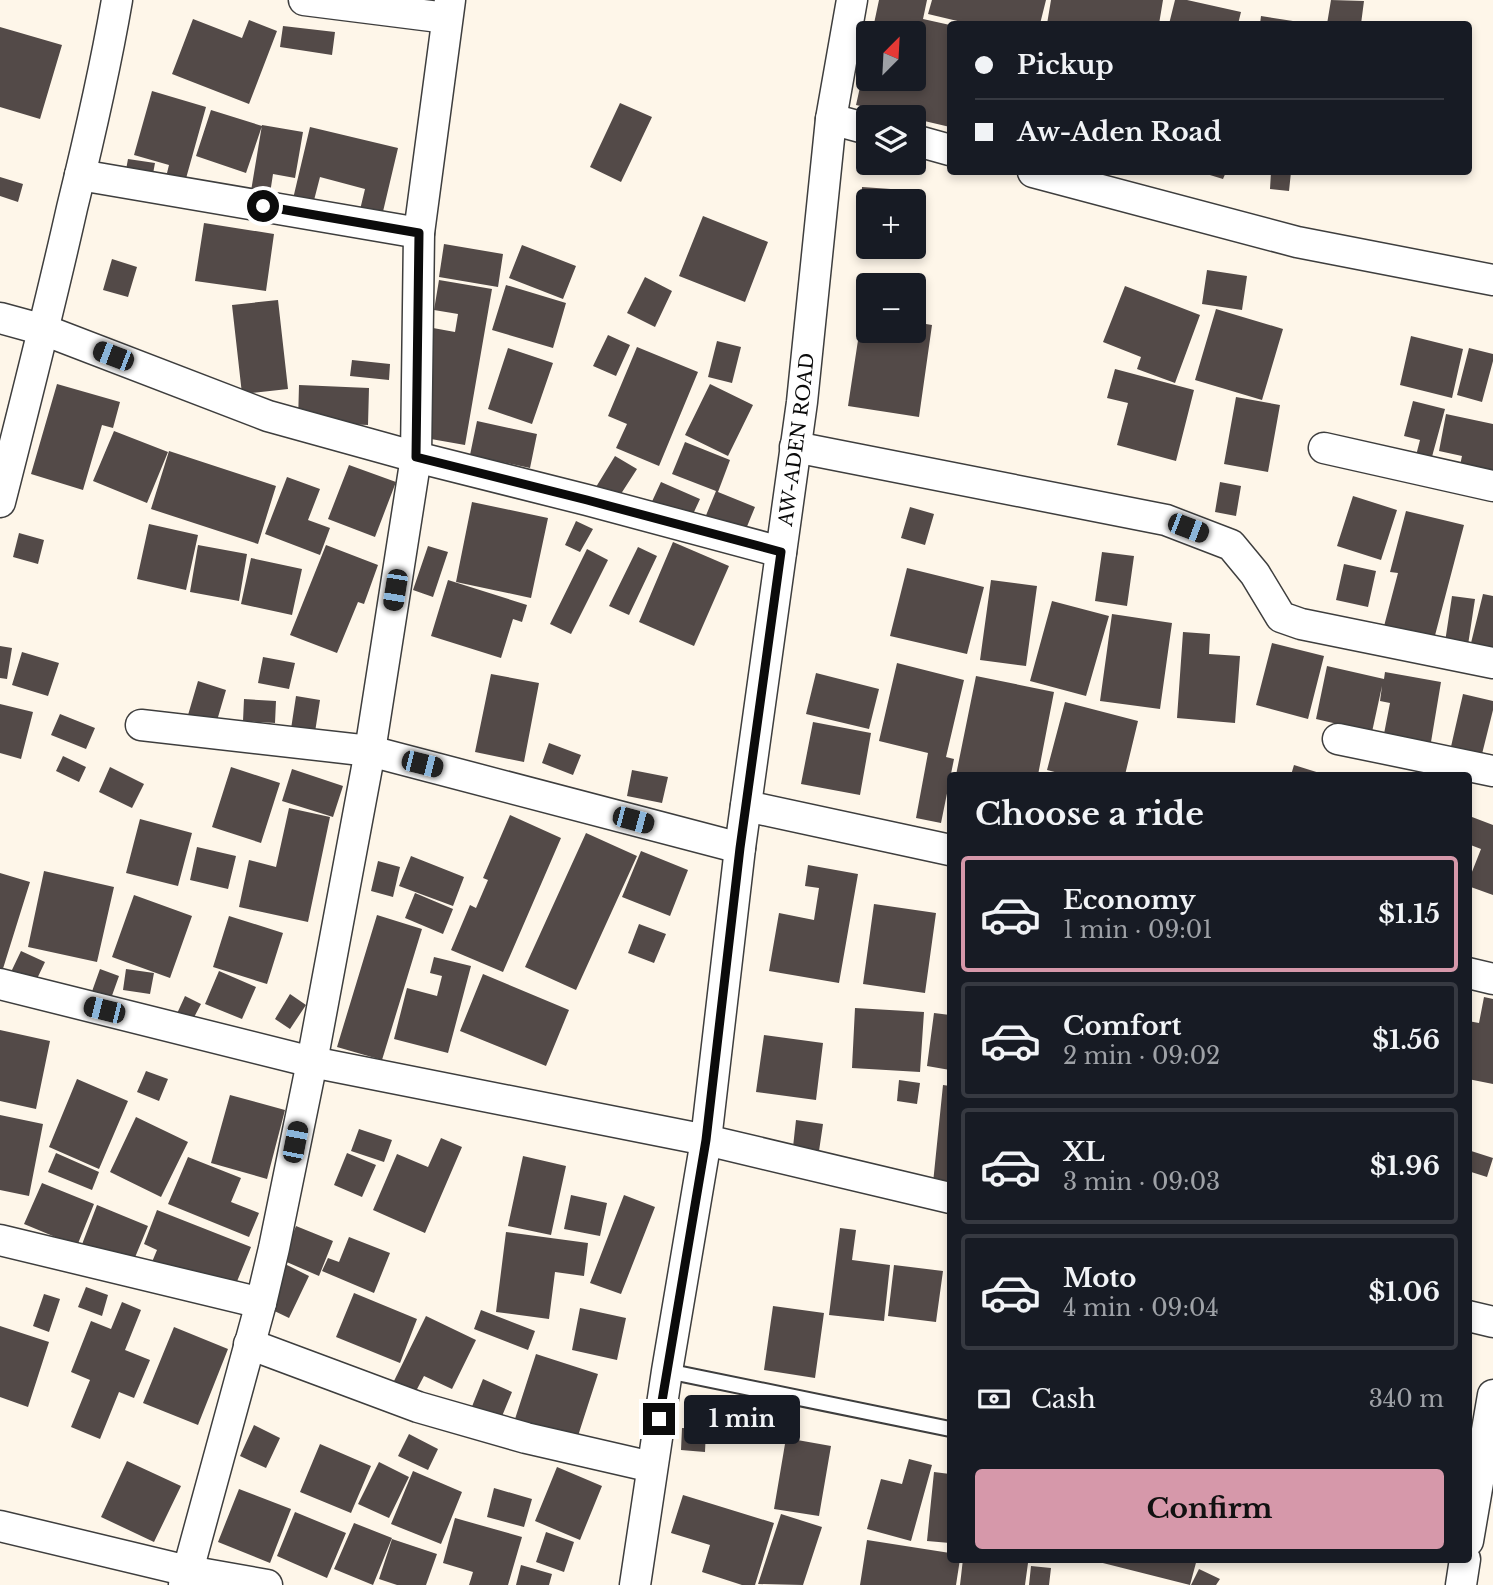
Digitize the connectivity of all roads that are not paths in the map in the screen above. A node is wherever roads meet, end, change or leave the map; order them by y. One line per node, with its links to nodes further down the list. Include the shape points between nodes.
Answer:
1 (117, 0): 9 (street)
2 (304, 0): 4 (street)
3 (852, 0): 5 (street, AW-ADEN ROAD)
4 (449, 9): 11 (street)
5 (831, 119): 6 (street); 15 (street, AW-ADEN ROAD)
6 (856, 126)
7 (926, 143): 8 (street)
8 (947, 149)
9 (80, 175): 11 (street); 14 (street)
10 (1044, 175): 12 (street, via 1297,242)
11 (419, 233): 17 (street)
12 (1493, 280)
13 (0, 318): 14 (street)
14 (44, 330): 17 (street, via 268,416); 19 (street)
15 (795, 447): 20 (street, AW-ADEN ROAD); 21 (street, via 1166,520 1231,545 1255,574 1280,618)
16 (1324, 448): 18 (street)
17 (416, 457): 20 (street); 24 (street)
18 (1493, 486)
19 (0, 502)
20 (781, 552): 26 (street, AW-ADEN ROAD)
21 (1493, 663)
22 (141, 725): 24 (street)
23 (1339, 739): 25 (street)
24 (370, 751): 27 (street); 32 (street)
25 (1493, 771)
26 (746, 806): 27 (street, AW-ADEN ROAD); 28 (street)
27 (740, 848): 33 (street, AW-ADEN ROAD)
28 (947, 849)
29 (1472, 974): 30 (street)
30 (1493, 979)
31 (0, 984): 32 (street)
32 (312, 1062): 33 (street); 36 (street)
33 (706, 1140): 34 (street); 40 (street, AW-ADEN ROAD)
34 (947, 1197)
35 (0, 1240): 36 (street)
36 (261, 1303): 39 (street)
37 (1472, 1317): 38 (street)
38 (1493, 1322)
39 (249, 1345): 43 (street, via 418,1407); 47 (street)
40 (667, 1371): 42 (lane); 43 (street, AW-ADEN ROAD)
41 (1493, 1395): 44 (street)
42 (947, 1428)
43 (652, 1467): 49 (street, AW-ADEN ROAD)
44 (1472, 1518)
45 (0, 1527): 47 (street)
46 (1464, 1563): 50 (street)
47 (186, 1578): 48 (street)
48 (267, 1585)
49 (635, 1585)
50 (1461, 1585)

